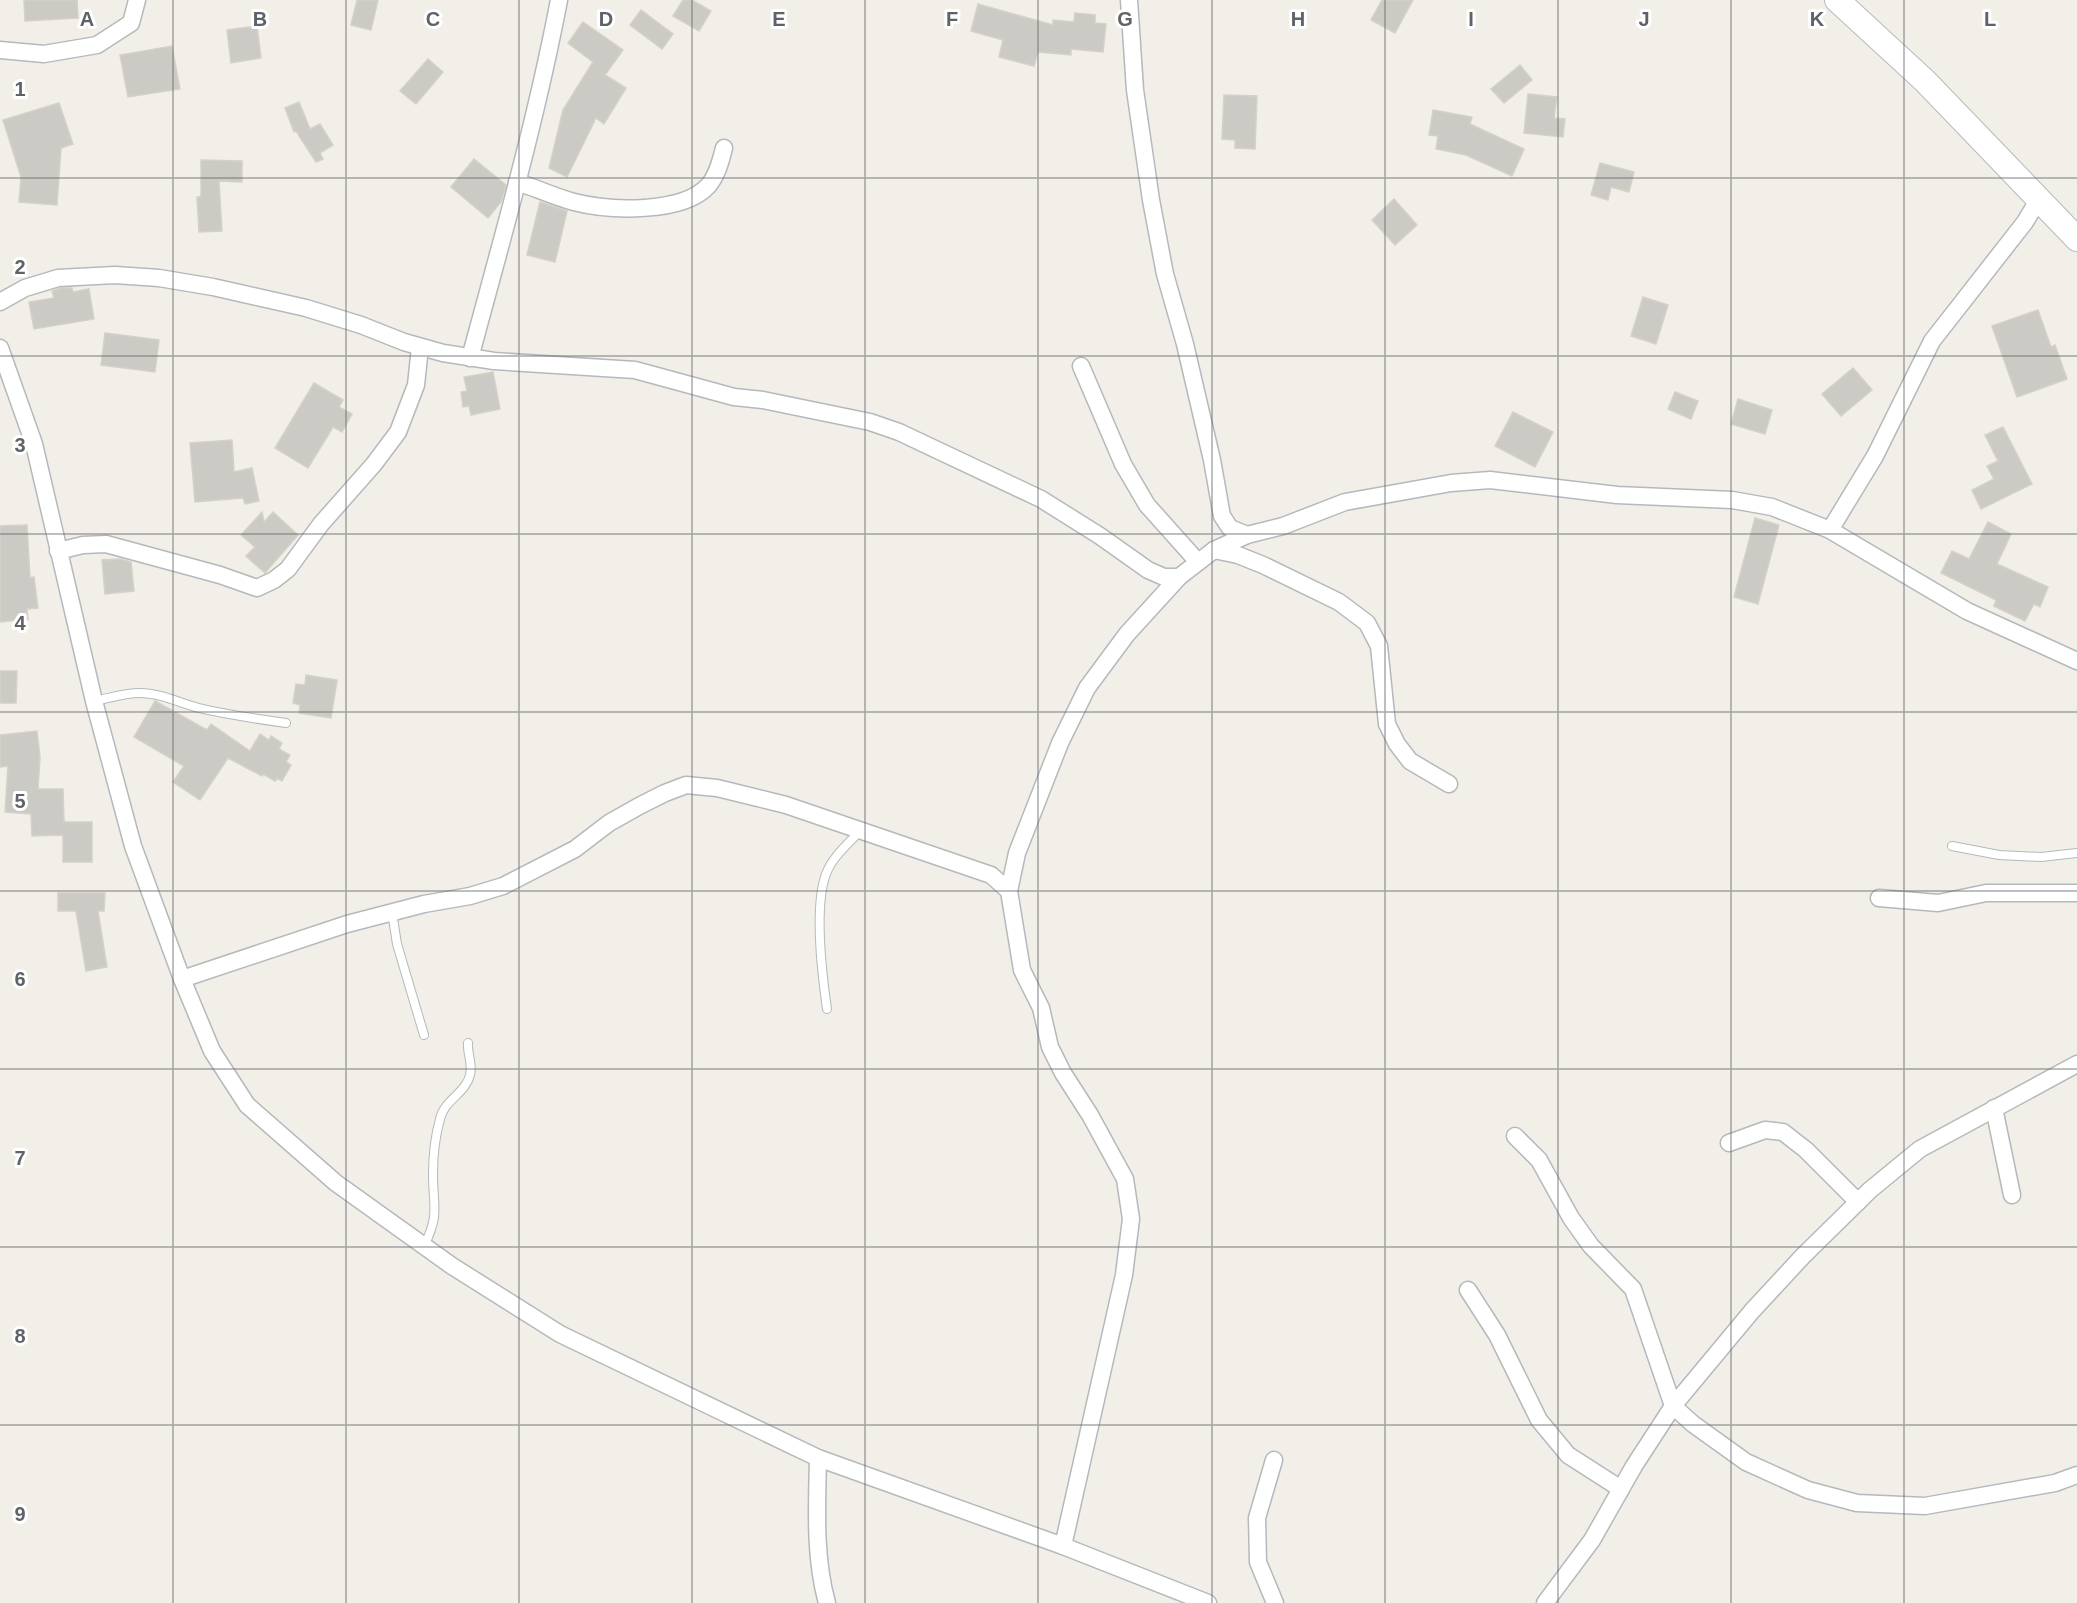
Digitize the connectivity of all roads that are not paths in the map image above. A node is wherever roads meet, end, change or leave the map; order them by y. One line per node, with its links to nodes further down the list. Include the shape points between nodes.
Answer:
1 (137, 0): 5 (street, via 131,23 97,45 44,54)
2 (559, 0): 7 (street)
3 (1129, 0): 16 (street, via 1135,90 1165,274 1185,344 1222,516 1230,528)
4 (1837, 0): 8 (main road, via 1925,81)
5 (0, 50)
6 (724, 148): 7 (street, via 708,186 690,199 668,205 618,208 575,202)
7 (517, 182): 13 (street)
8 (2039, 199): 9 (main road); 15 (street, via 1932,341 1875,456)
9 (2077, 239)
10 (0, 302): 11 (street, via 25,288 58,278 159,278 306,308)
11 (420, 346): 13 (street); 18 (street, via 416,385 398,432 288,569 267,584 257,588 106,544)
12 (0, 348): 18 (street, via 34,444)
13 (470, 358): 20 (street, via 635,370 724,394 870,422 1041,499 1148,570 1164,577)
14 (1081, 366): 19 (street, via 1123,464 1147,505)
15 (1830, 530): 16 (street, via 1772,507 1732,501 1617,495 1490,480 1345,502); 21 (street, via 1967,611)
16 (1247, 535): 17 (street)
17 (1214, 550): 19 (street); 24 (street, via 1238,555 1339,602 1367,623 1379,646 1387,724 1397,744 1410,761)
18 (58, 551): 22 (street)
19 (1198, 562): 20 (street)
20 (1179, 577): 28 (street, via 1127,634 1087,688 1060,743 1017,853)
21 (2077, 661)
22 (94, 701): 23 (lane, via 142,693 234,716); 32 (street, via 133,846)
23 (286, 723)
24 (1449, 784)
25 (862, 830): 28 (street, via 992,875); 31 (street, via 786,805 717,788 686,785 641,805 575,849 503,886); 33 (lane, via 833,861 823,884 821,956)
26 (1952, 846): 27 (lane, via 2031,857)
27 (2077, 853)
28 (1009, 891): 49 (street, via 1022,970 1041,1008 1050,1047 1125,1179 1131,1219 1124,1275)
29 (2077, 893): 30 (street, via 1986,893 1938,903)
30 (1879, 898)
31 (392, 912): 32 (street); 34 (lane)
32 (182, 979): 42 (street, via 212,1051 247,1105 336,1183)
33 (827, 1009)
34 (424, 1035)
35 (468, 1043): 42 (lane, via 471,1073 440,1118 433,1174 436,1212)
36 (2077, 1064): 37 (street)
37 (1994, 1108): 40 (street); 41 (street, via 1920,1149)
38 (1515, 1136): 44 (street, via 1539,1160 1591,1246 1633,1289)
39 (1729, 1143): 41 (street, via 1765,1130 1783,1132)
40 (2012, 1195)
41 (1858, 1202): 44 (street, via 1752,1311)
42 (424, 1246): 45 (street, via 560,1334)
43 (1468, 1290): 48 (street, via 1497,1335 1539,1420 1568,1455)
44 (1673, 1406): 47 (street, via 1746,1462 1808,1490 1857,1503 1925,1506 2055,1483); 48 (street)
45 (818, 1458): 49 (street); 50 (street, via 820,1577)
46 (1274, 1460): 52 (street, via 1257,1518 1258,1562)
47 (2077, 1475)
48 (1621, 1489): 53 (street, via 1592,1540)
49 (1063, 1546): 51 (street)
50 (827, 1603)
51 (1208, 1603)
52 (1275, 1603)
53 (1545, 1603)

